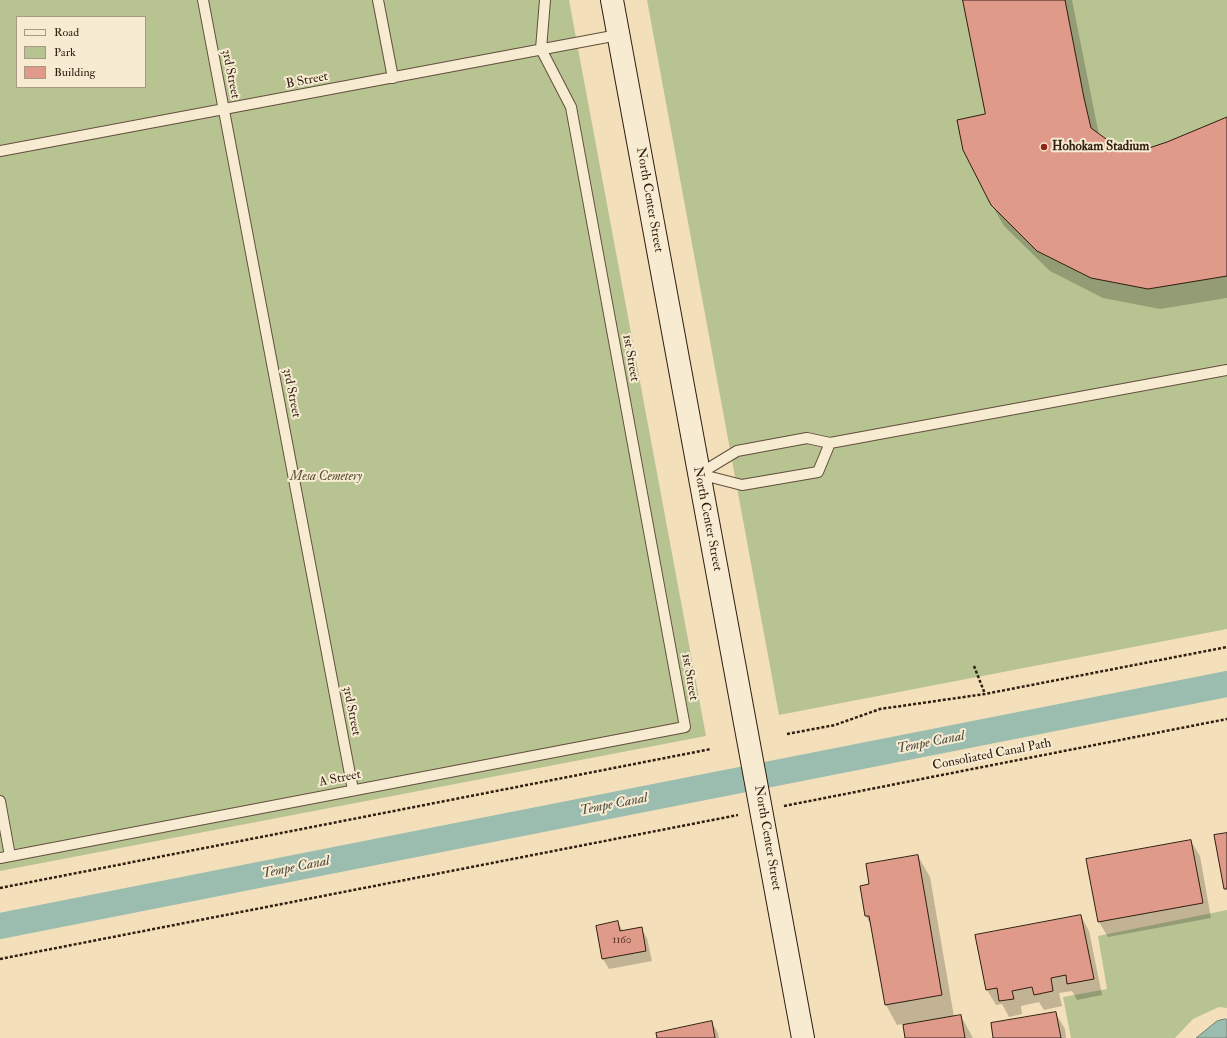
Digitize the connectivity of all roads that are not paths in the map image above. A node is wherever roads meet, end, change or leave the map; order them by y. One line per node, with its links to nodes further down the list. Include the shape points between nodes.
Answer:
1 (203, 0): 8 (lane, 3rd Street)
2 (378, 0): 7 (lane)
3 (546, 0): 6 (lane)
4 (612, 0): 5 (street, North Center Street)
5 (618, 35): 6 (lane, B Street); 12 (street, North Center Street)
6 (541, 49): 7 (lane, B Street); 13 (lane, 1st Street, via 571,107)
7 (393, 78): 8 (lane, B Street)
8 (224, 110): 9 (lane, B Street); 14 (lane, 3rd Street)
9 (0, 151)
10 (1227, 370): 11 (lane)
11 (830, 443): 12 (lane, via 807,438 737,451); 12 (lane, via 818,472 742,485)
12 (698, 474): 17 (street, North Center Street)
13 (685, 727): 14 (lane, A Street)
14 (353, 790): 16 (lane, A Street)
15 (0, 801): 16 (lane)
16 (5, 857)
17 (803, 1038)

